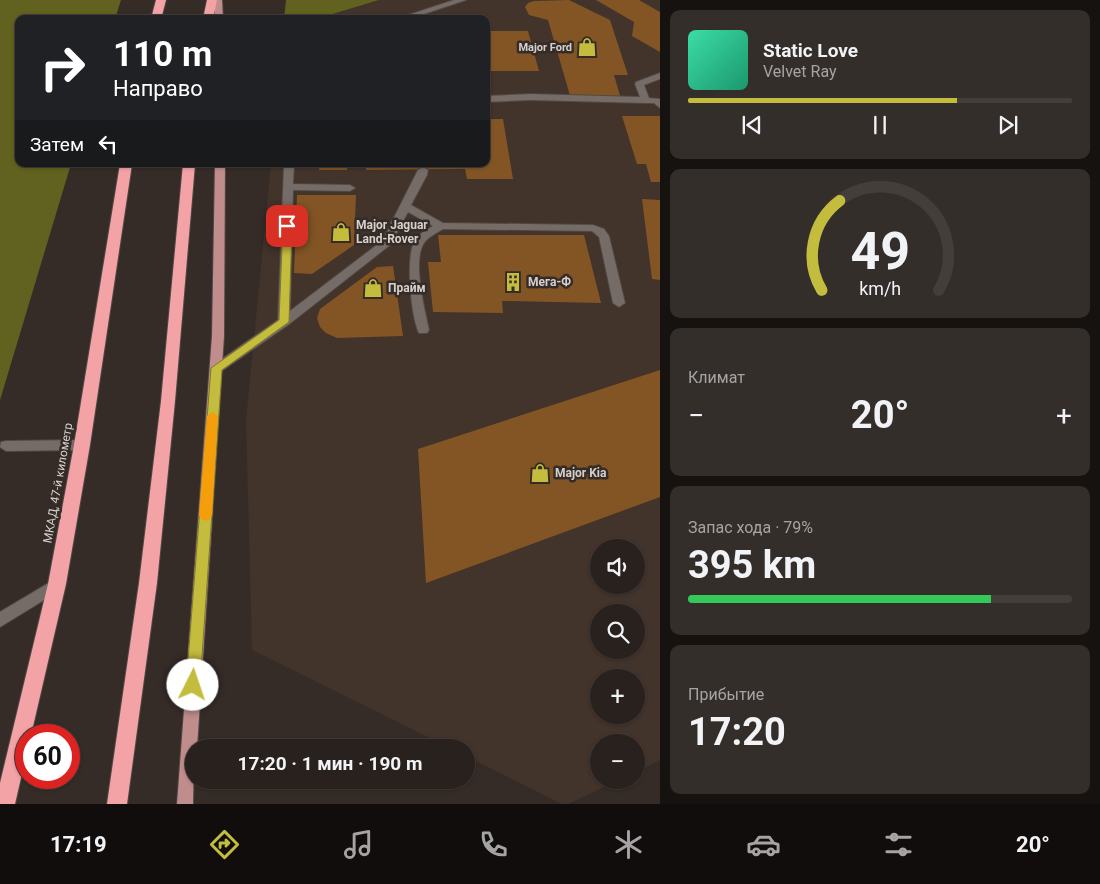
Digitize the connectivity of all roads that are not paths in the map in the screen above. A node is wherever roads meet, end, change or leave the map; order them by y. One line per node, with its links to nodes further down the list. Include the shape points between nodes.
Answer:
1 (161, 0): 5 (highway)
2 (212, 0): 6 (highway)
3 (218, 0): 7 (main road)
4 (462, 0): 8 (lane)
5 (157, 15)
6 (209, 15)
7 (219, 15)
8 (418, 15)
9 (660, 76): 11 (lane, via 639,84)
10 (490, 99): 11 (lane)
11 (646, 100): 12 (lane, via 657,101)
12 (660, 105)
13 (126, 167): 27 (highway, МКАД, 47-й километр)
14 (188, 167): 31 (highway, via 150,564)
15 (220, 167): 25 (main road)
16 (288, 167): 18 (lane)
17 (423, 170): 20 (lane)
18 (288, 187): 19 (lane); 23 (lane)
19 (350, 188)
20 (405, 206): 21 (lane); 23 (lane, via 386,243)
21 (441, 226): 22 (lane, via 593,228 600,231 604,236); 24 (lane, via 419,241 415,249)
22 (619, 303)
23 (284, 322): 25 (lane)
24 (423, 330)
25 (216, 368): 32 (main road)
26 (6, 446): 27 (lane)
27 (82, 446): 28 (highway, МКАД, 47-й километр)
28 (57, 584): 29 (lane); 30 (highway, МКАД, 47-й километр)
29 (0, 620)
30 (5, 804)
31 (117, 804)
32 (185, 804)

